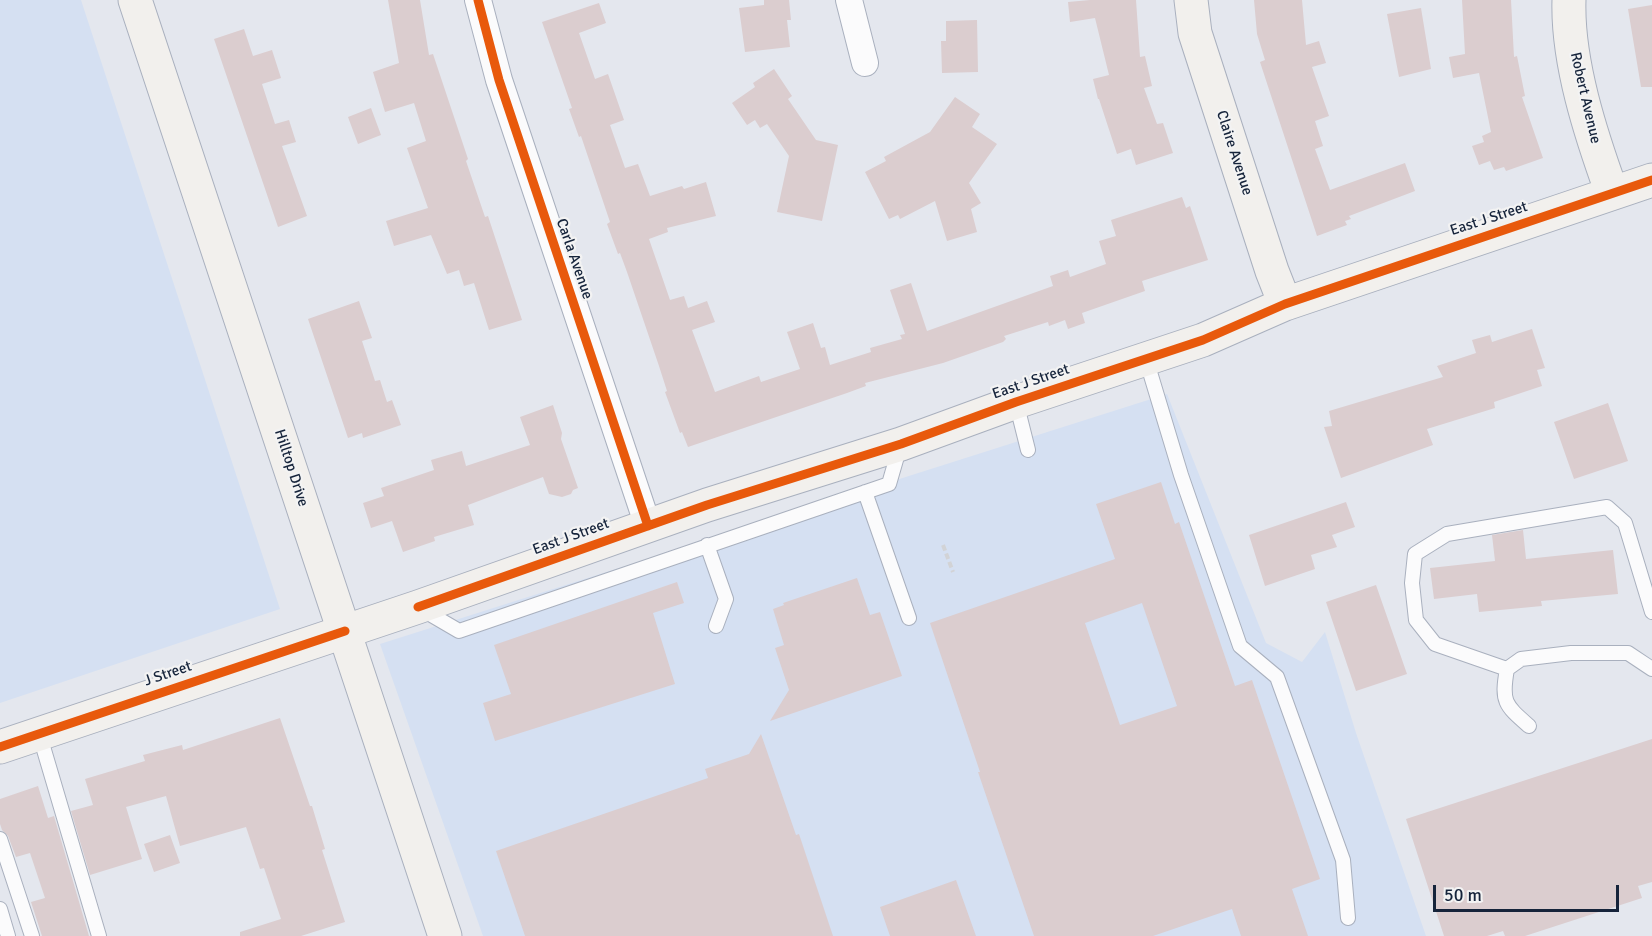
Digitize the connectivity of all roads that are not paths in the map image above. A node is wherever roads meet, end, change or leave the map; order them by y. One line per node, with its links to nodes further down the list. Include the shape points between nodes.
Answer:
1 (135, 0): 21 (street, Hilltop Drive)
2 (478, 0): 15 (street, Carla Avenue, via 498,80)
3 (849, 0): 6 (street)
4 (1191, 0): 9 (street, Claire Avenue, via 1194,33)
5 (1569, 0): 8 (street, Robert Avenue, via 1568,21 1583,104)
6 (865, 63)
7 (1652, 180): 8 (street, East J Street)
8 (1612, 193): 9 (street, East J Street)
9 (1285, 304): 10 (street, East J Street, via 1203,340)
10 (1146, 359): 11 (street, East J Street); 29 (lane, via 1180,475 1240,646 1277,677 1343,860)
11 (1016, 402): 12 (street, East J Street); 13 (lane)
12 (901, 444): 14 (lane, via 889,484); 15 (street, East J Street)
13 (1028, 450)
14 (865, 492): 16 (lane); 19 (lane)
15 (648, 526): 17 (street, East J Street)
16 (707, 545): 17 (lane, via 459,631); 20 (lane, via 726,599)
17 (418, 607): 21 (street, East J Street)
18 (1652, 612): 22 (lane, via 1625,523 1607,507 1446,534 1415,554 1412,583 1416,620 1435,644)
19 (909, 618)
20 (716, 626)
21 (345, 631): 25 (street, J Street); 33 (street, Hilltop Drive)
22 (1507, 669): 23 (lane, via 1521,659 1571,653 1628,653); 24 (lane, via 1503,689 1508,707)
23 (1652, 669)
24 (1529, 726)
25 (39, 734): 26 (street, J Street); 32 (lane)
26 (0, 747)
27 (0, 839): 31 (lane)
28 (0, 909): 30 (lane)
29 (1348, 918)
30 (8, 936)
31 (32, 936)
32 (99, 936)
33 (445, 936)

